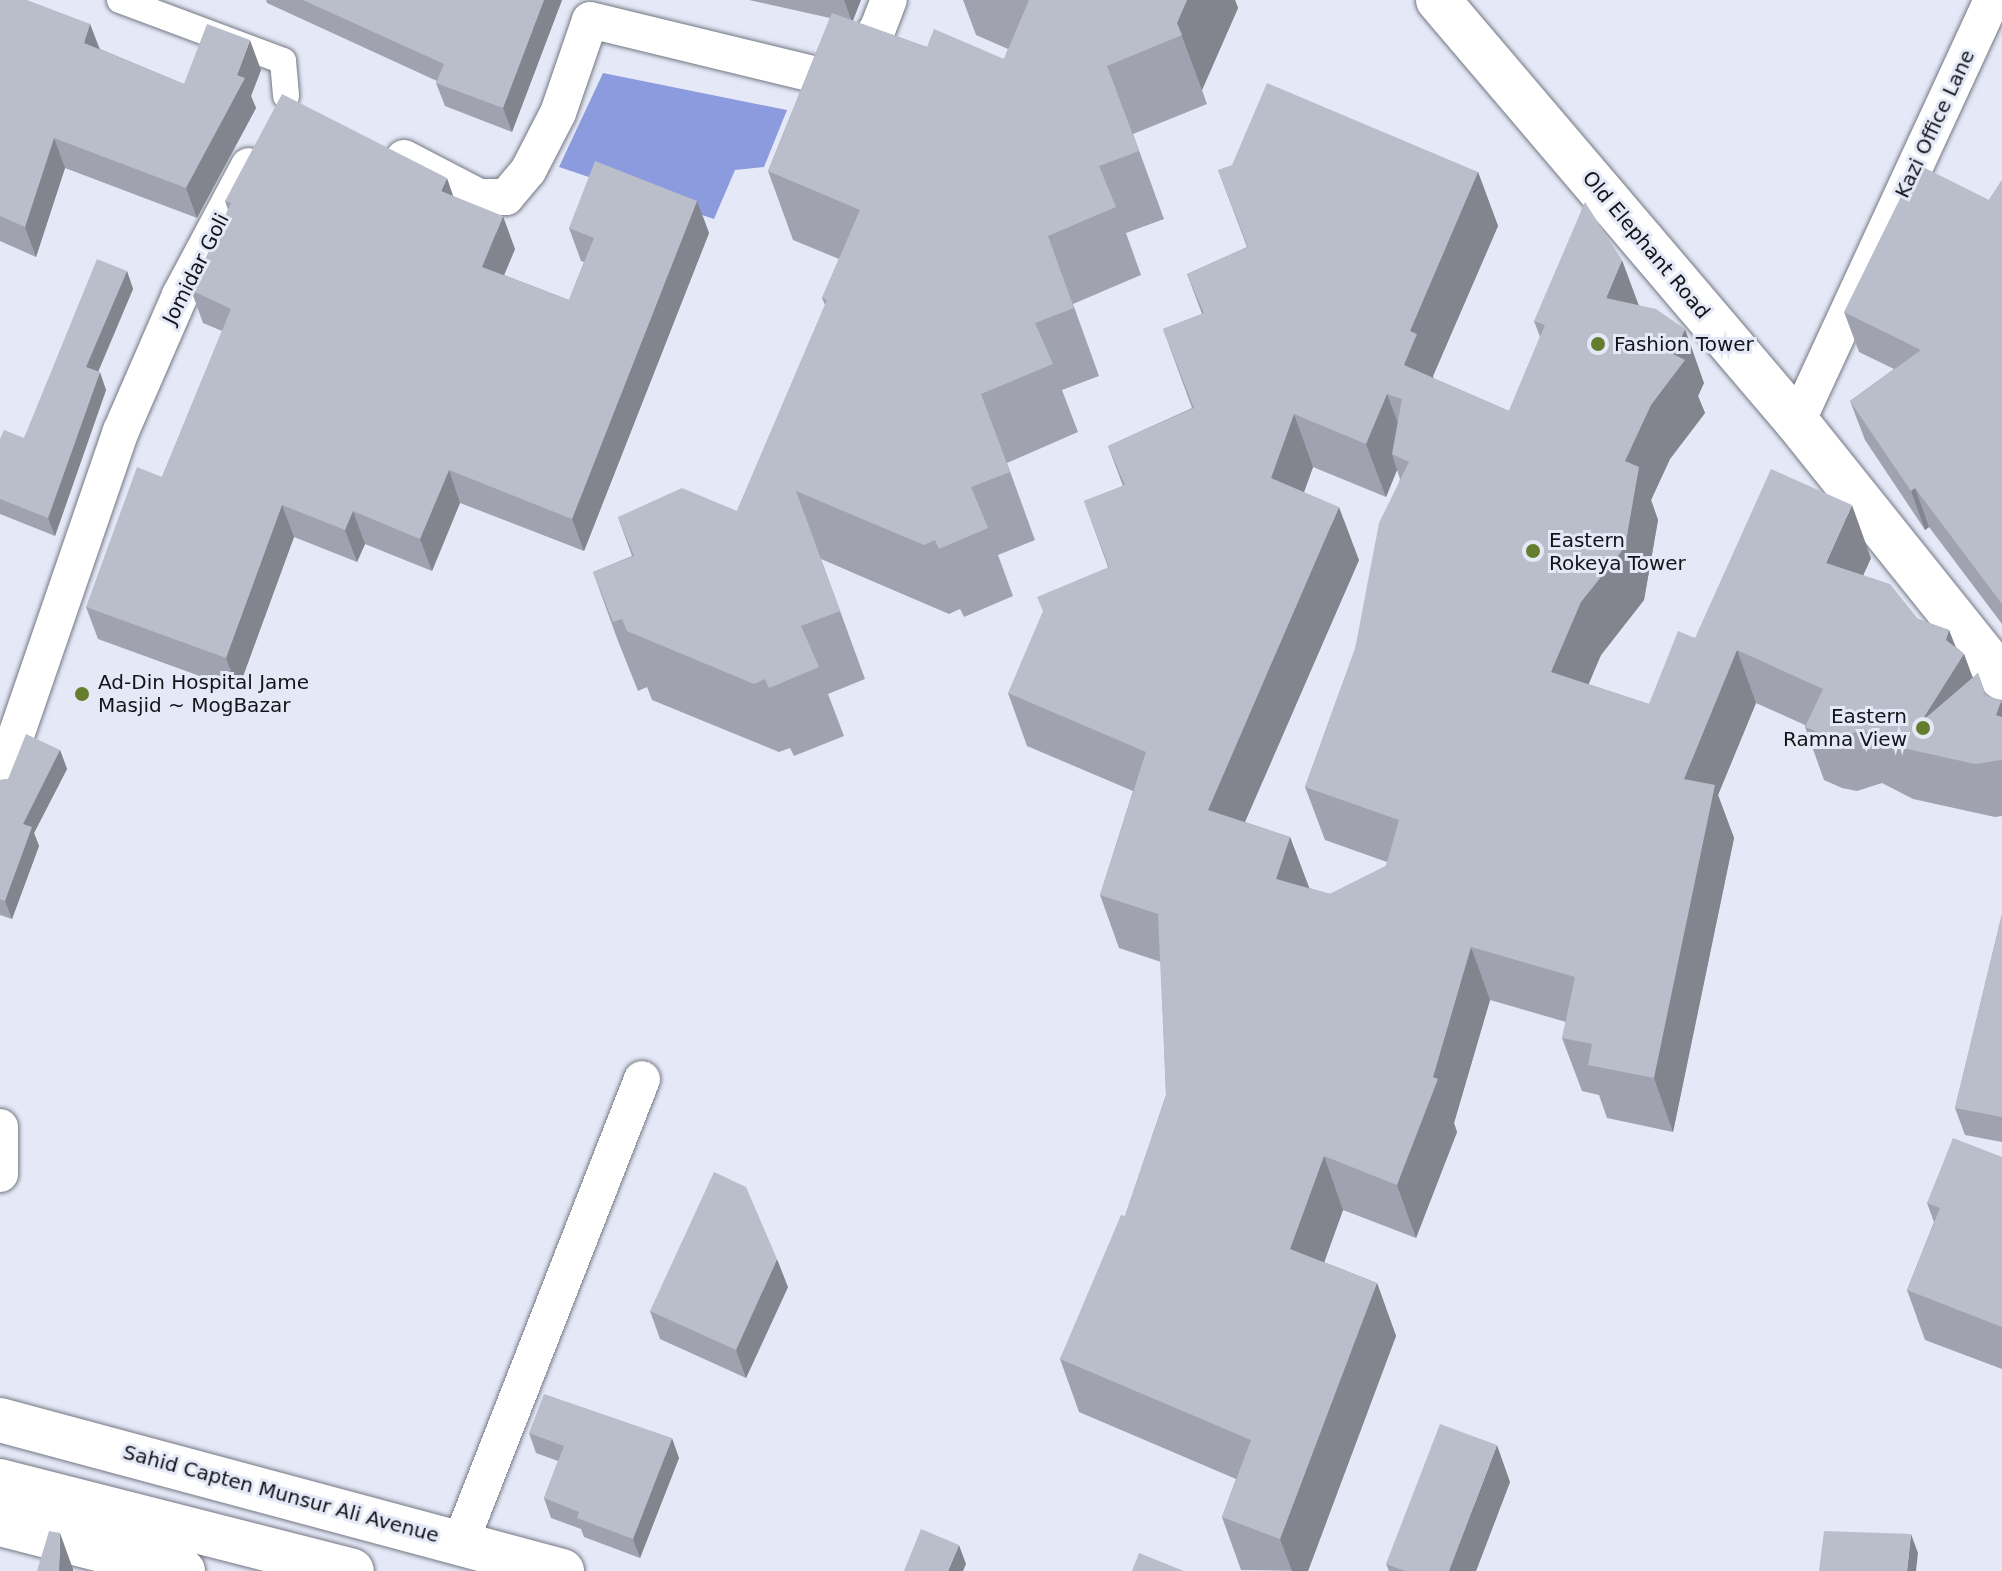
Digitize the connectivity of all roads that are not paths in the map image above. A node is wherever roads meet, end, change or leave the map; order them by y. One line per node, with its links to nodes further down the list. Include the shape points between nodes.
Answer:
1 (120, 0): 5 (street, via 283,61)
2 (889, 0): 6 (street, via 878,28 857,56 826,77 590,20 558,113 528,171 506,197 479,197)
3 (1438, 0): 7 (main road, Old Elephant Road)
4 (1992, 0): 7 (street, Kazi Office Lane)
5 (284, 116): 9 (street, Jomidar Goli, via 180,295 121,431)
6 (369, 139)
7 (1797, 422): 8 (main road, Old Elephant Road)
8 (2002, 678)
9 (0, 782)
10 (642, 1079): 16 (street)
11 (0, 1127): 12 (street)
12 (0, 1174)
13 (0, 1420): 16 (main road, Sahid Capten Munsur Ali Avenue)
14 (0, 1481): 20 (main road)
15 (0, 1524): 19 (main road)
16 (461, 1541): 21 (main road, Sahid Capten Munsur Ali Avenue)
17 (0, 1552): 18 (main road)
18 (81, 1571)
19 (183, 1571)
20 (352, 1571)
21 (562, 1571)

